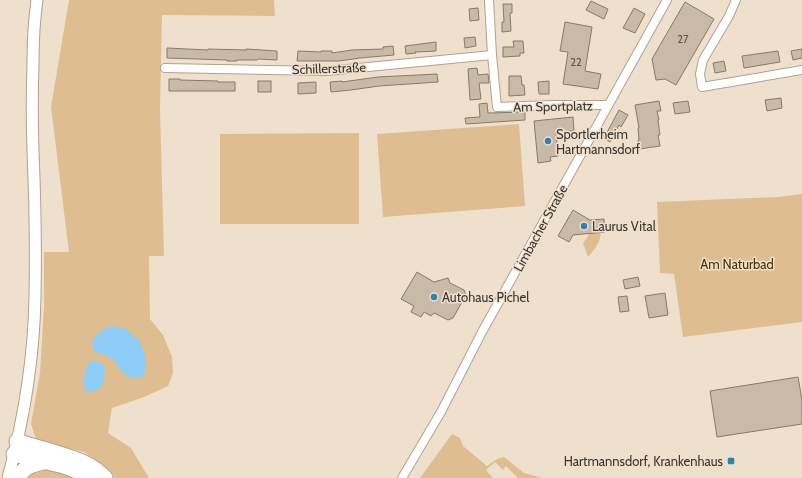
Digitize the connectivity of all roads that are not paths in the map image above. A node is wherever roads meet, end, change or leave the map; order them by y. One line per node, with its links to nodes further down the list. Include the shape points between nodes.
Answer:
1 (37, 0): 9 (main road, via 32,105 34,326 28,381)
2 (489, 0): 5 (street)
3 (667, 0): 8 (street, Limbacher Straße)
4 (736, 0): 7 (street, via 703,60 700,74 702,87)
5 (492, 55): 6 (street, Schillerstraße, via 327,71); 8 (street, Am Sportplatz, via 497,107)
6 (165, 68)
7 (802, 70)
8 (608, 104): 15 (street, Limbacher Straße, via 482,332 441,412)
9 (16, 447): 10 (highway); 11 (main road); 14 (highway, via 76,459 89,465)
10 (44, 462): 12 (highway, via 24,469); 13 (highway, via 64,466)
11 (8, 478)
12 (18, 478)
13 (89, 478)
14 (105, 478)
15 (402, 478)

